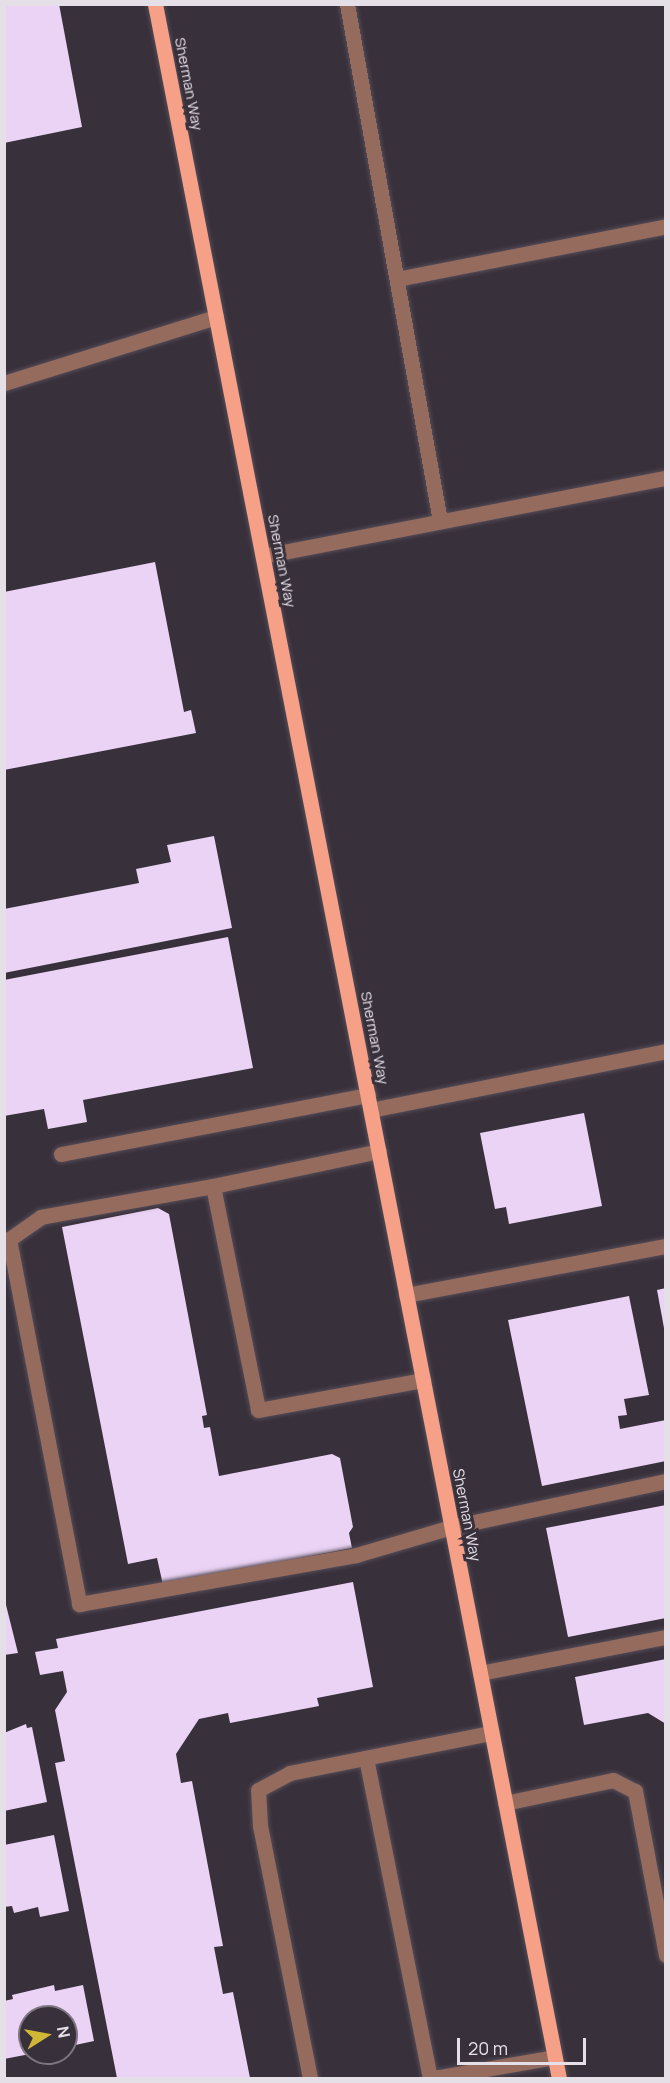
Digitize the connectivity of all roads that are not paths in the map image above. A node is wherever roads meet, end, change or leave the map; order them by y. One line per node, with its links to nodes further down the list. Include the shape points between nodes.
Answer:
1 (155, 4): 5 (main road, Sherman Way)
2 (347, 4): 4 (lane)
3 (666, 226): 4 (lane)
4 (397, 279): 8 (lane)
5 (216, 317): 6 (lane); 9 (main road, Sherman Way)
6 (4, 383)
7 (666, 478): 8 (lane)
8 (440, 521): 9 (lane)
9 (263, 556): 11 (main road, Sherman Way)
10 (666, 1051): 11 (lane)
11 (370, 1102): 12 (main road, Sherman Way); 13 (lane)
12 (379, 1151): 14 (lane); 16 (main road, Sherman Way)
13 (61, 1154)
14 (213, 1186): 17 (lane, via 258,1410); 19 (lane, via 41,1217 9,1239 79,1604 356,1555)
15 (666, 1246): 16 (lane)
16 (406, 1295): 17 (main road, Sherman Way)
17 (423, 1380): 19 (main road, Sherman Way)
18 (666, 1481): 19 (lane)
19 (451, 1527): 21 (main road, Sherman Way)
20 (666, 1637): 21 (lane)
21 (480, 1673): 22 (main road, Sherman Way)
22 (491, 1733): 23 (lane); 24 (main road, Sherman Way)
23 (366, 1758): 27 (lane, via 290,1773 258,1790 260,1826); 28 (lane)
24 (505, 1803): 25 (lane, via 613,1780 635,1791); 26 (main road, Sherman Way)
25 (666, 1955)
26 (554, 2057): 28 (lane); 29 (main road, Sherman Way)
27 (310, 2079)
28 (432, 2079)
29 (559, 2079)

